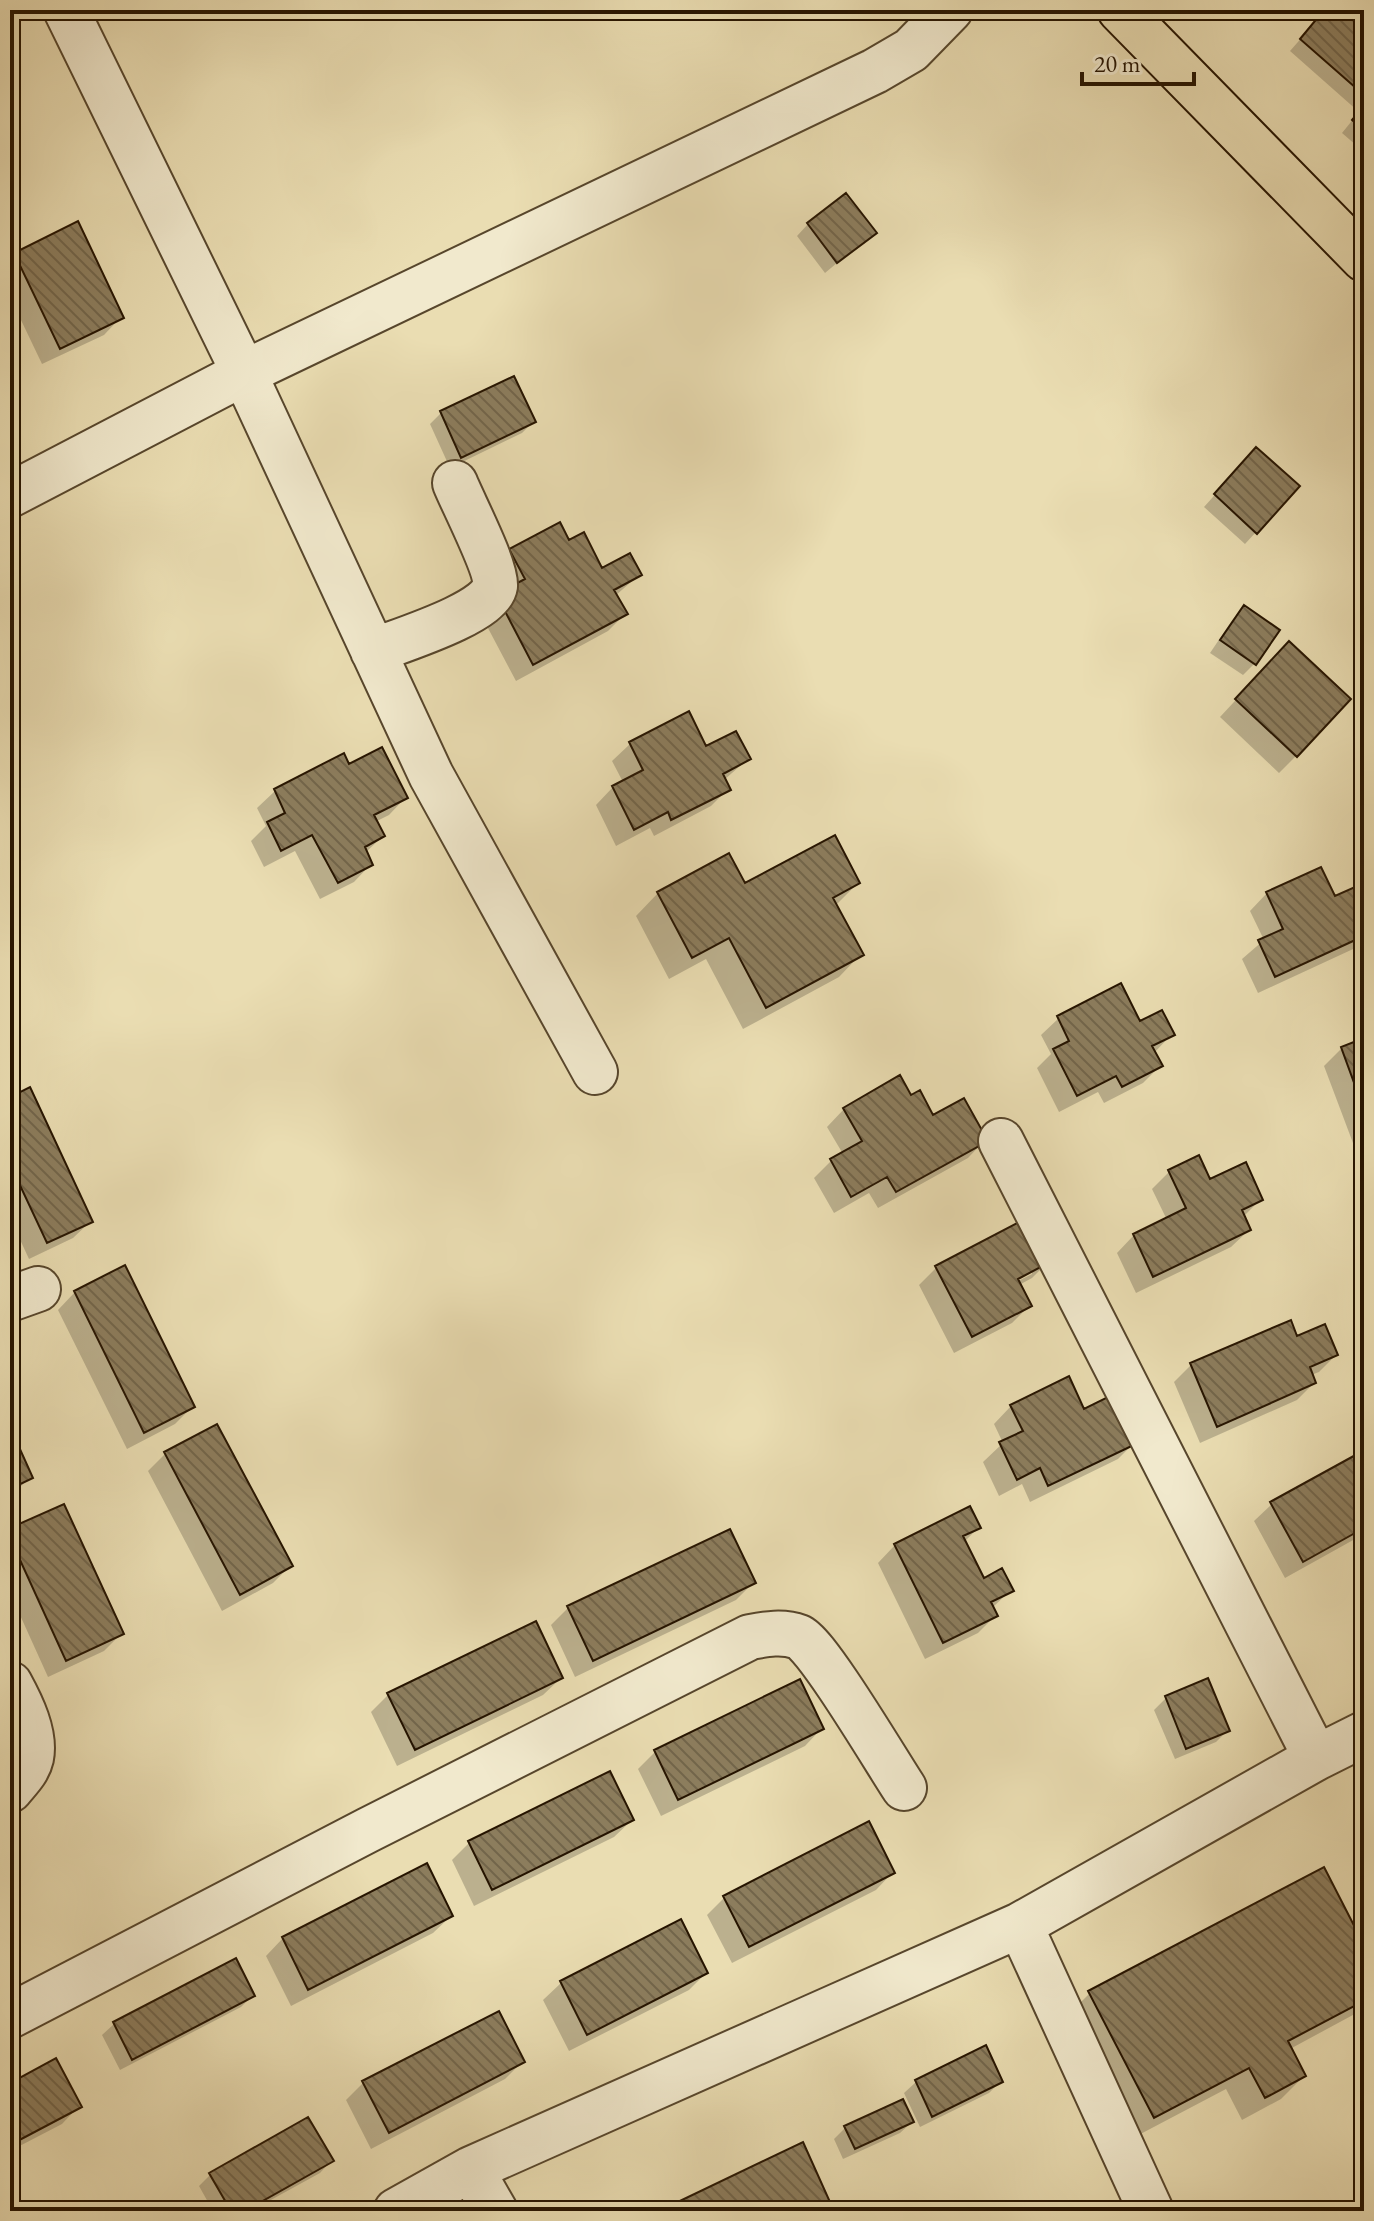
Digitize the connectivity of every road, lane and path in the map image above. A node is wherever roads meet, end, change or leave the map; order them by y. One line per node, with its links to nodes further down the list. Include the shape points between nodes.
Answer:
1 (66, 10): 5 (street)
2 (950, 10): 5 (street, via 911,50 875,71)
3 (1120, 10): 4 (highway)
4 (1364, 259)
5 (244, 373): 7 (street); 8 (street)
6 (455, 483): 8 (street, via 495,586 472,611)
7 (10, 495)
8 (373, 651): 9 (street, via 431,775)
9 (595, 1072)
10 (1001, 1141): 13 (street)
11 (10, 1684): 15 (street, via 30,1735 31,1756)
12 (1364, 1734): 13 (street)
13 (1316, 1758): 16 (street)
14 (904, 1788): 17 (street, via 802,1637 750,1637)
15 (10, 1790)
16 (1020, 1925): 18 (street); 21 (street)
17 (10, 2016)
18 (471, 2169): 19 (street); 20 (street)
19 (396, 2211)
20 (495, 2211)
21 (1151, 2211)

